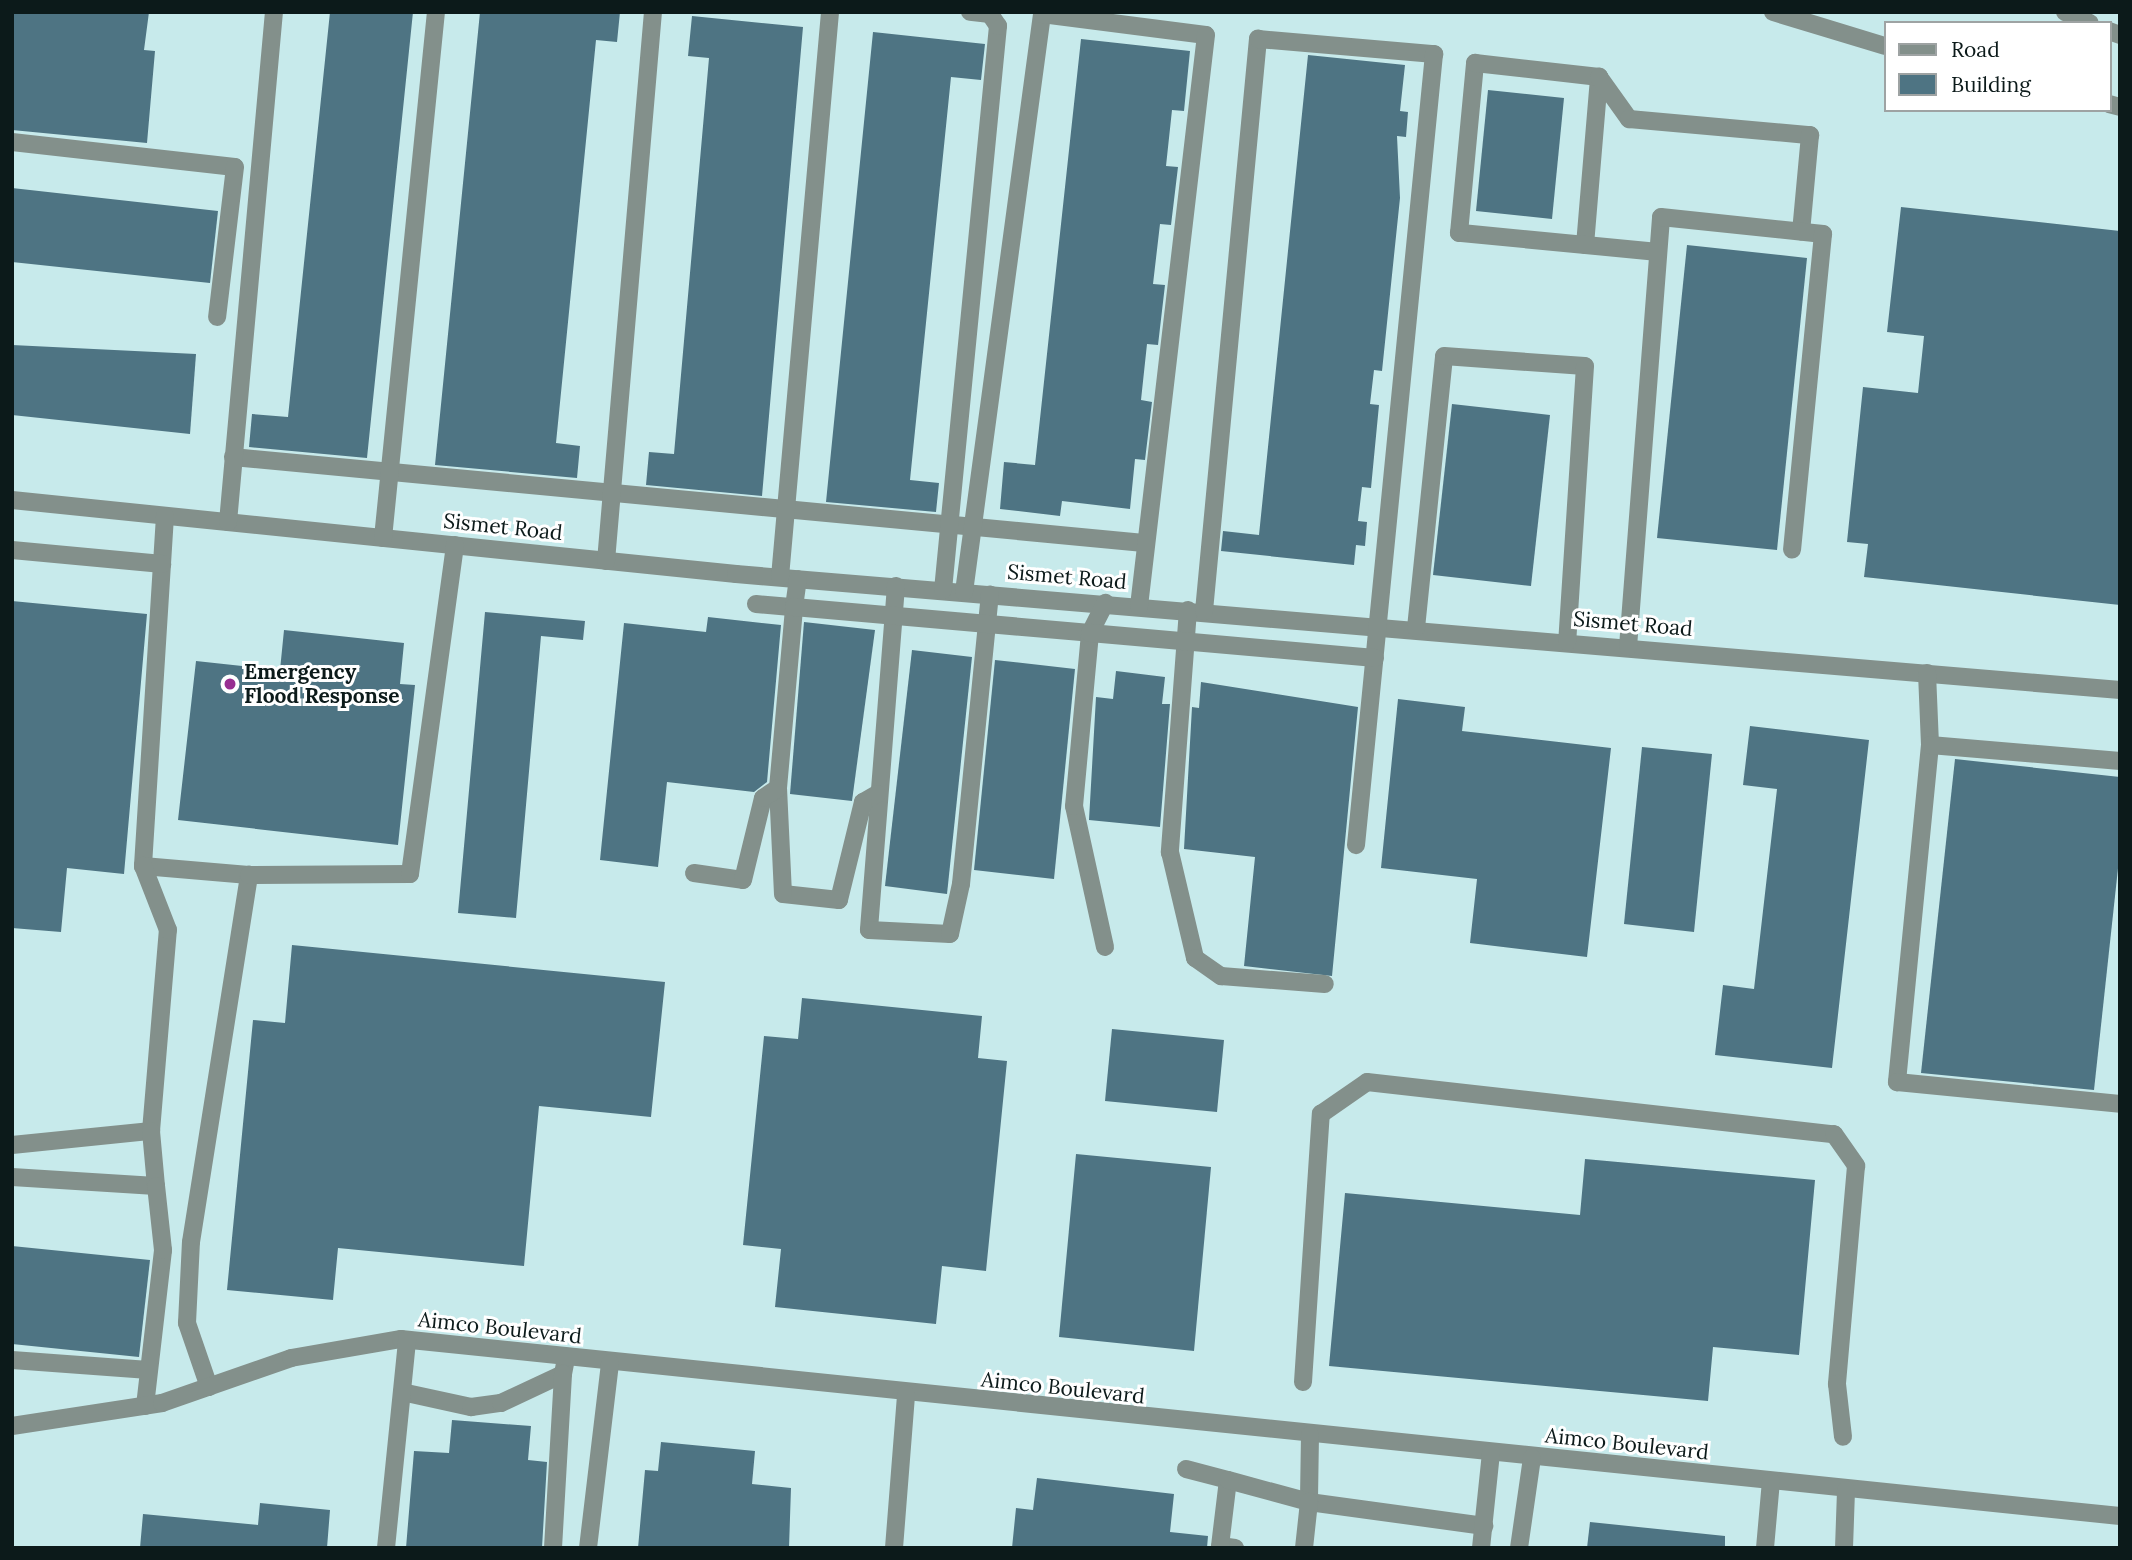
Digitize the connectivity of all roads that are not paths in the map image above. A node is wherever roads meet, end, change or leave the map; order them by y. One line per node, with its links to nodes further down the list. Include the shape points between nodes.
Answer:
1 (274, 12): 16 (street)
2 (436, 12): 17 (street)
3 (653, 12): 18 (street)
4 (830, 12): 20 (street)
5 (970, 12): 24 (street, via 990,14 998,26)
6 (1773, 12): 9 (street)
7 (2065, 12): 8 (street)
8 (2085, 21)
9 (1884, 46)
10 (1599, 77): 12 (street, via 1629,119 1810,135); 13 (street); 13 (street, via 1475,64 1459,233)
11 (12, 142): 15 (street, via 234,167)
12 (1801, 232): 14 (street, via 1661,217); 28 (street, via 1823,234)
13 (1585, 245): 14 (street)
14 (1658, 252): 50 (street)
15 (217, 317)
16 (233, 457): 17 (street); 22 (street)
17 (391, 473): 18 (street); 25 (street)
18 (612, 495): 20 (street); 30 (street)
19 (12, 500): 21 (street, Sismet Road)
20 (786, 509): 24 (street); 32 (street)
21 (165, 516): 22 (street, Sismet Road); 31 (street)
22 (228, 522): 25 (street, Sismet Road)
23 (973, 527): 24 (street); 26 (street); 26 (street, via 1042,15 1206,35); 35 (street)
24 (947, 528): 34 (street)
25 (383, 538): 27 (street, Sismet Road)
26 (1144, 543): 39 (street)
27 (455, 545): 30 (street, Sismet Road); 62 (street, via 410,874)
28 (1792, 549)
29 (12, 550): 31 (street)
30 (606, 561): 32 (street, Sismet Road)
31 (162, 564): 60 (street)
32 (789, 578): 33 (street, Sismet Road); 40 (street)
33 (896, 586): 34 (street, Sismet Road); 42 (street)
34 (943, 590): 35 (street, Sismet Road)
35 (964, 592): 36 (street, Sismet Road)
36 (990, 594): 37 (street, Sismet Road); 45 (street)
37 (1105, 603): 39 (street, Sismet Road); 47 (street)
38 (756, 604): 40 (street)
39 (1139, 606): 41 (street, Sismet Road)
40 (794, 607): 42 (street); 57 (street)
41 (1196, 611): 43 (street, Sismet Road); 44 (street, via 1258,39 1434,54); 49 (street)
42 (894, 616): 45 (street); 58 (street)
43 (1275, 617): 44 (street, Sismet Road); 51 (street)
44 (1380, 625): 46 (street, Sismet Road); 52 (street)
45 (986, 627): 47 (street); 58 (street, via 961,884 950,934 869,930 882,807)
46 (1416, 628): 48 (street, Sismet Road); 48 (street, via 1444,356 1585,366)
47 (1090, 633): 49 (street); 63 (street, via 1074,806)
48 (1567, 641): 50 (street, Sismet Road)
49 (1185, 642): 51 (street); 64 (street, via 1170,852 1195,958 1221,976)
50 (1628, 647): 53 (street, Sismet Road)
51 (1273, 649): 52 (street)
52 (1376, 657): 59 (street)
53 (1927, 673): 54 (street, Sismet Road); 55 (street)
54 (2120, 690)
55 (1930, 745): 56 (street); 65 (street, via 1897,1082)
56 (2120, 761)
57 (778, 788): 58 (street, via 783,894 839,900 863,802); 61 (street, via 763,798 743,880)
58 (877, 794)
59 (1356, 845)
60 (143, 866): 62 (street); 66 (street, via 168,930)
61 (695, 873)
62 (249, 875): 76 (street, via 191,1242 187,1323)
63 (1105, 947)
64 (1325, 984)
65 (2120, 1104)
66 (151, 1131): 67 (street); 69 (street)
67 (12, 1145)
68 (12, 1177): 69 (street)
69 (156, 1186): 74 (street, via 163,1250)
70 (407, 1340): 73 (street, Aimco Boulevard); 76 (street, Aimco Boulevard, via 291,1358); 77 (street)
71 (12, 1360): 74 (street)
72 (610, 1363): 73 (street, Aimco Boulevard); 78 (street, Aimco Boulevard); 94 (street)
73 (564, 1366): 77 (street, via 500,1404 471,1407); 93 (street)
74 (149, 1370): 79 (street)
75 (1303, 1382): 82 (street, via 1321,1114 1367,1082 1833,1134 1856,1166 1837,1384)
76 (209, 1387): 79 (street, Aimco Boulevard)
77 (402, 1392): 92 (street)
78 (906, 1394): 81 (street, Aimco Boulevard); 95 (street)
79 (145, 1406): 80 (street, Aimco Boulevard)
80 (12, 1426)
81 (1310, 1435): 83 (street, Aimco Boulevard); 89 (street)
82 (1843, 1437)
83 (1491, 1453): 84 (street, Aimco Boulevard); 91 (street)
84 (1532, 1458): 87 (street, Aimco Boulevard); 99 (street)
85 (1186, 1469): 86 (street)
86 (1228, 1480): 89 (street); 96 (street, via 1220,1546)
87 (1771, 1482): 88 (street, Aimco Boulevard); 100 (street)
88 (1846, 1490): 90 (street, Aimco Boulevard); 101 (street)
89 (1308, 1502): 91 (street); 97 (street)
90 (2120, 1516)
91 (1484, 1526): 98 (street)
92 (386, 1548)
93 (553, 1548)
94 (588, 1548)
95 (894, 1548)
96 (1235, 1548)
97 (1304, 1548)
98 (1482, 1548)
99 (1519, 1548)
100 (1765, 1548)
101 (1844, 1548)

